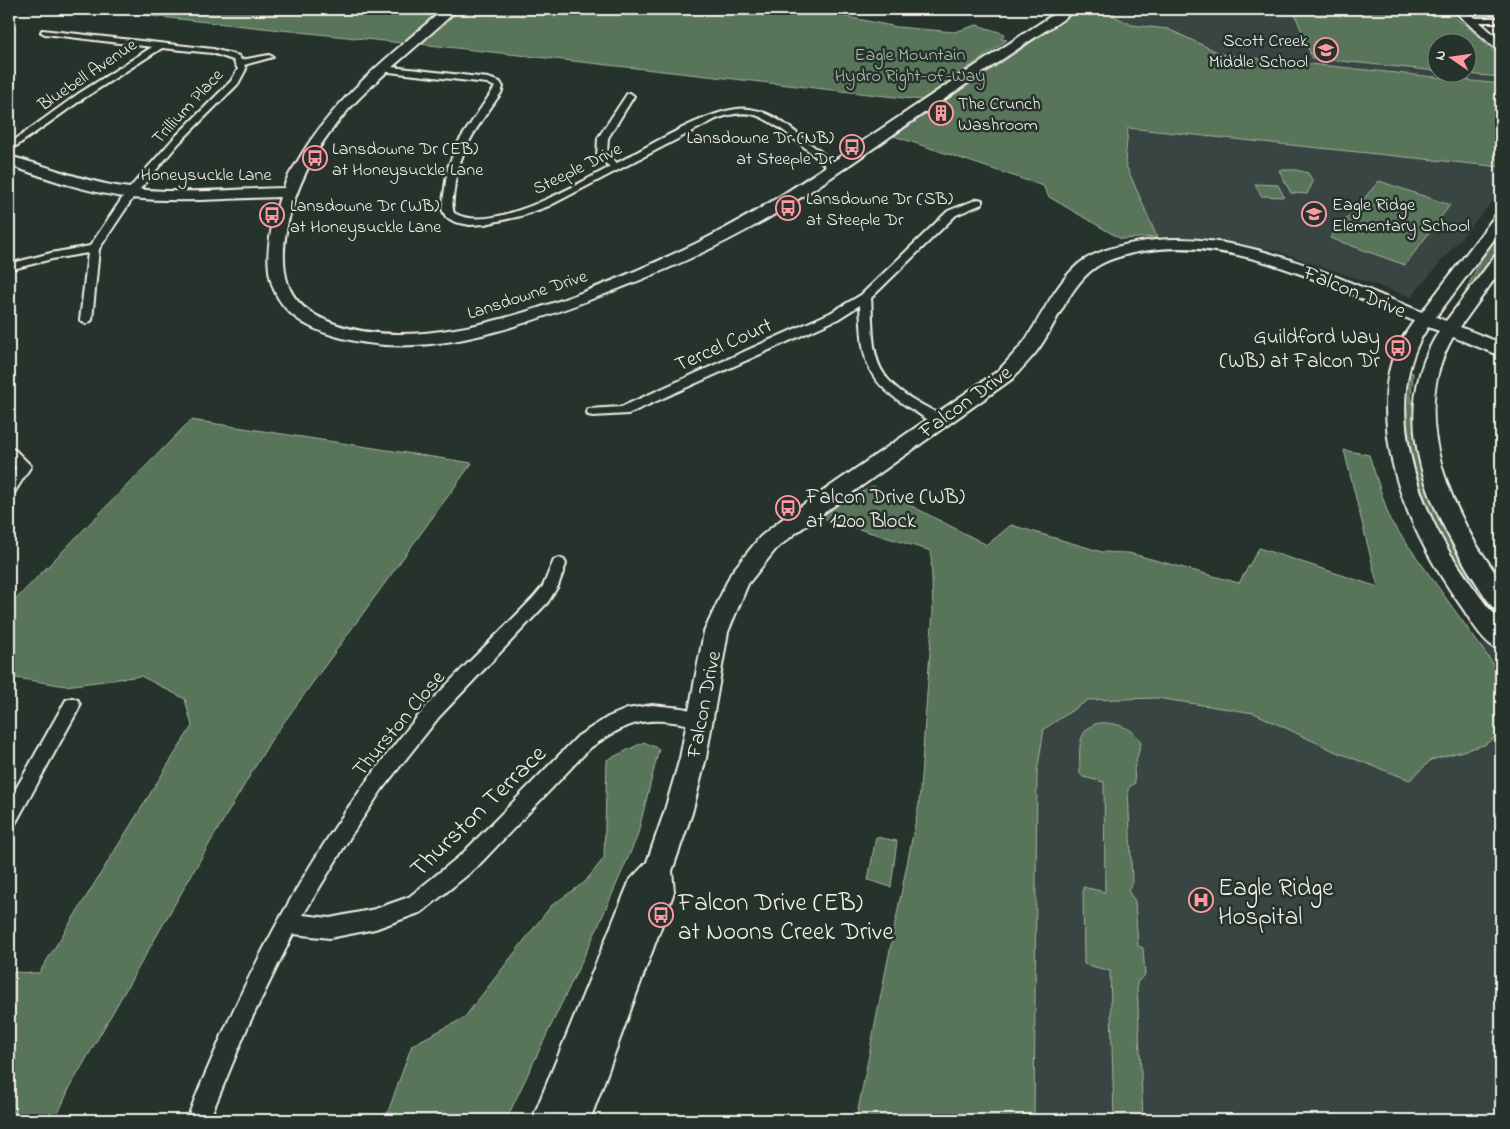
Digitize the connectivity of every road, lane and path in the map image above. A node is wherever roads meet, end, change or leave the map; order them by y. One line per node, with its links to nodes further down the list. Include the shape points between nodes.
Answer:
1 (451, 9): 13 (street, Lansdowne Drive)
2 (1069, 9): 18 (street, Lansdowne Drive)
3 (1458, 9): 4 (street)
4 (1473, 14): 5 (street); 10 (street)
5 (1488, 20): 6 (street); 7 (street)
6 (1501, 20)
7 (1501, 31)
8 (45, 32): 9 (street, Trillium Place)
9 (160, 45): 12 (street, Trillium Place, via 213,51 236,58); 15 (street, Bluebell Avenue)
10 (1501, 48)
11 (269, 57): 12 (street)
12 (239, 63): 20 (street, Trillium Place, via 242,69 235,82 176,141)
13 (383, 69): 17 (street, Steeple Drive, via 488,81 499,87 457,152 447,209 455,219 475,222 518,213 556,200); 19 (street, Lansdowne Drive, via 329,123 306,157)
14 (630, 96): 17 (street, via 603,138 602,156)
15 (9, 148)
16 (9, 160): 20 (street, Honeysuckle Lane, via 60,178)
17 (616, 167): 18 (street, Steeple Drive, via 713,117 741,111 771,117)
18 (833, 168): 19 (street, Lansdowne Drive, via 754,219 655,267 584,296 503,323 463,334 421,340 345,333 306,317 291,305 276,277 276,250)
19 (289, 192): 20 (street, Honeysuckle Lane, via 176,196)
20 (131, 193): 23 (street, Trillium Place)
21 (978, 202): 26 (street, Tercel Court, via 952,213)
22 (1501, 219): 28 (street)
23 (94, 249): 25 (street); 27 (street, Trillium Place)
24 (1501, 259): 29 (street)
25 (9, 267)
26 (865, 297): 31 (street, Tercel Court, via 834,316 623,411); 32 (street, via 872,358 880,377 888,386)
27 (86, 320)
28 (1425, 320): 29 (street, Falcon Drive); 32 (street, Falcon Drive, via 1254,253 1205,244 1159,243 1134,247 1089,264 1068,286 1019,361 1005,375); 37 (street, via 1405,351 1397,376 1398,446 1408,485 1427,530 1451,572)
29 (1450, 330): 30 (street, Falcon Drive); 36 (street, via 1428,375 1423,404 1426,441 1438,487 1457,531)
30 (1501, 350)
31 (593, 412)
32 (939, 420): 39 (street, Falcon Drive, via 789,526 752,560 739,579 716,632)
33 (10, 453): 34 (street, via 24,466)
34 (9, 489)
35 (559, 564): 42 (street, Thurston Close, via 547,592 426,720 375,782 347,822)
36 (1501, 601)
37 (1501, 640)
38 (72, 705): 40 (street)
39 (701, 719): 41 (street, Falcon Drive, via 678,813); 42 (street, Thurston Terrace, via 656,711 619,720 602,729 584,742 468,861 414,905 375,919 330,928)
40 (9, 818)
41 (658, 870): 44 (street, Falcon Drive, via 640,890); 45 (street, Falcon Drive, via 660,892)
42 (287, 923): 43 (street, via 221,1059)
43 (198, 1120)
44 (549, 1120)
45 (573, 1120)

